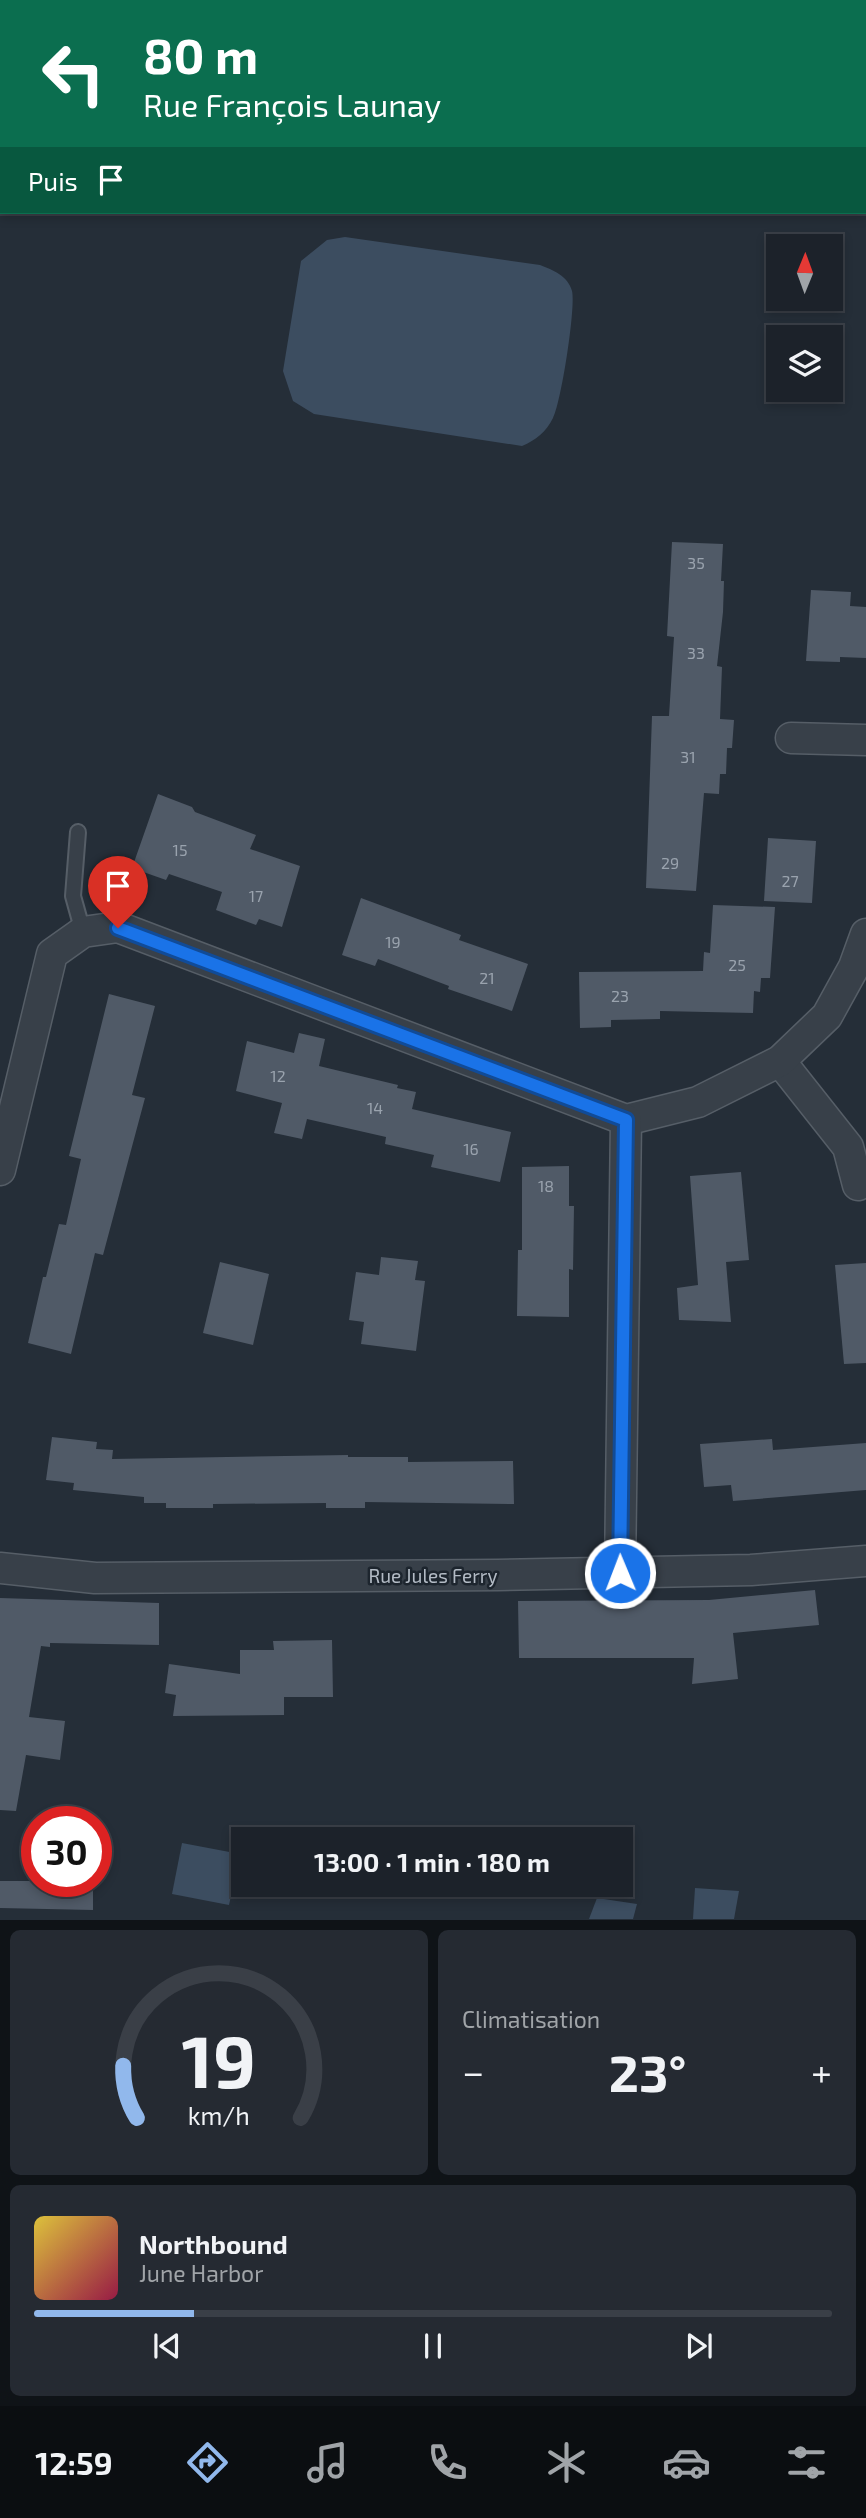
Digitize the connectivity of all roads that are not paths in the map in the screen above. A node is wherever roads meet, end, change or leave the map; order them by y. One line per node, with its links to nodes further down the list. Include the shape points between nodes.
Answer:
1 (792, 738): 2 (street)
2 (866, 740)
3 (78, 832): 4 (lane, via 73,896)
4 (83, 932): 7 (street, via 118,928); 8 (street, via 52,954)
5 (866, 934): 6 (street, via 827,1016)
6 (780, 1061): 7 (street, via 698,1102); 9 (street, via 848,1147)
7 (626, 1120): 12 (street)
8 (0, 1170)
9 (858, 1185)
10 (866, 1561): 12 (street, Rue Jules Ferry)
11 (0, 1568): 12 (street, Rue Jules Ferry, via 95,1578)
12 (620, 1573)

